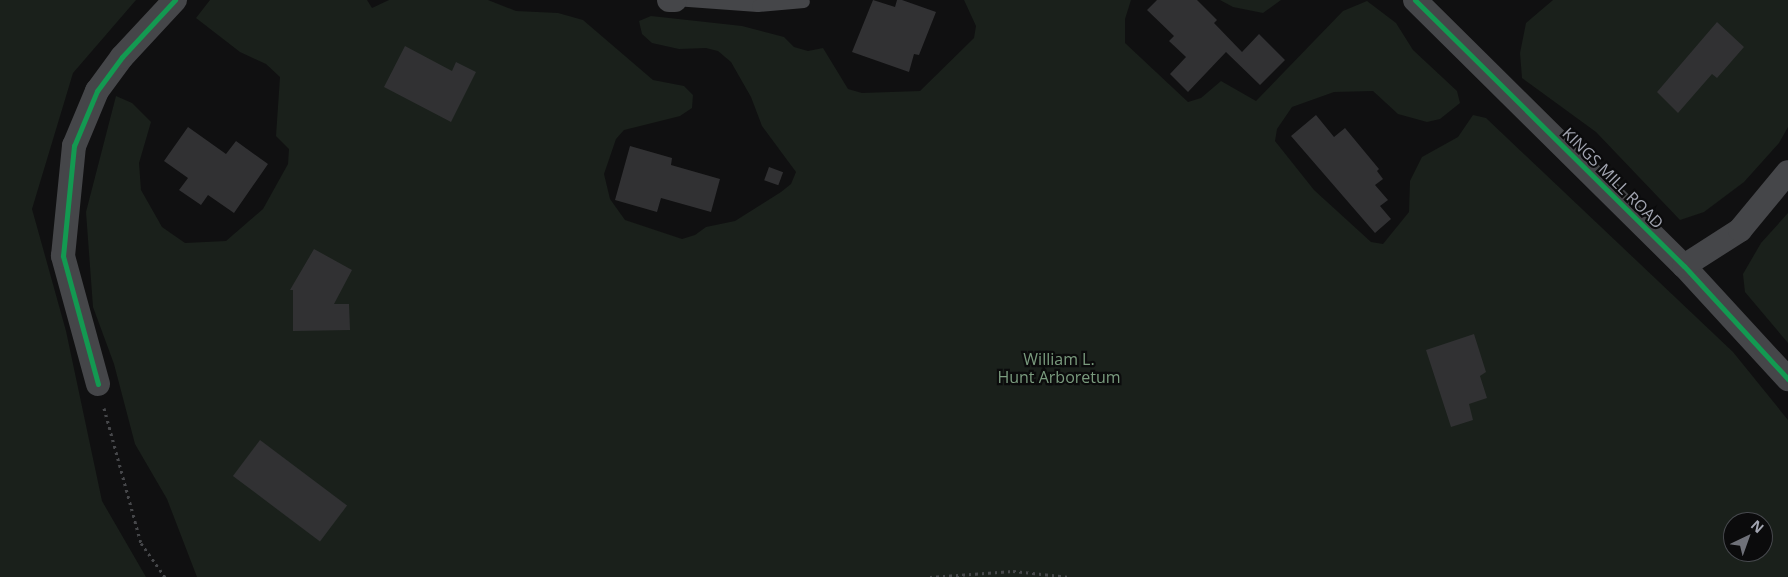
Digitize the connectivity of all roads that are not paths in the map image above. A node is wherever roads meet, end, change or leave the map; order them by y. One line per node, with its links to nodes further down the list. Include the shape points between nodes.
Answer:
1 (175, 0): 9 (street, via 122,57 98,91 74,146 62,256)
2 (669, 0): 3 (street)
3 (675, 0): 5 (lane, via 758,6)
4 (1415, 0): 7 (street, KINGS MILL ROAD)
5 (804, 2)
6 (1788, 172): 7 (street, via 1740,230)
7 (1684, 266): 8 (street, KINGS MILL ROAD)
8 (1788, 379)
9 (98, 384)

